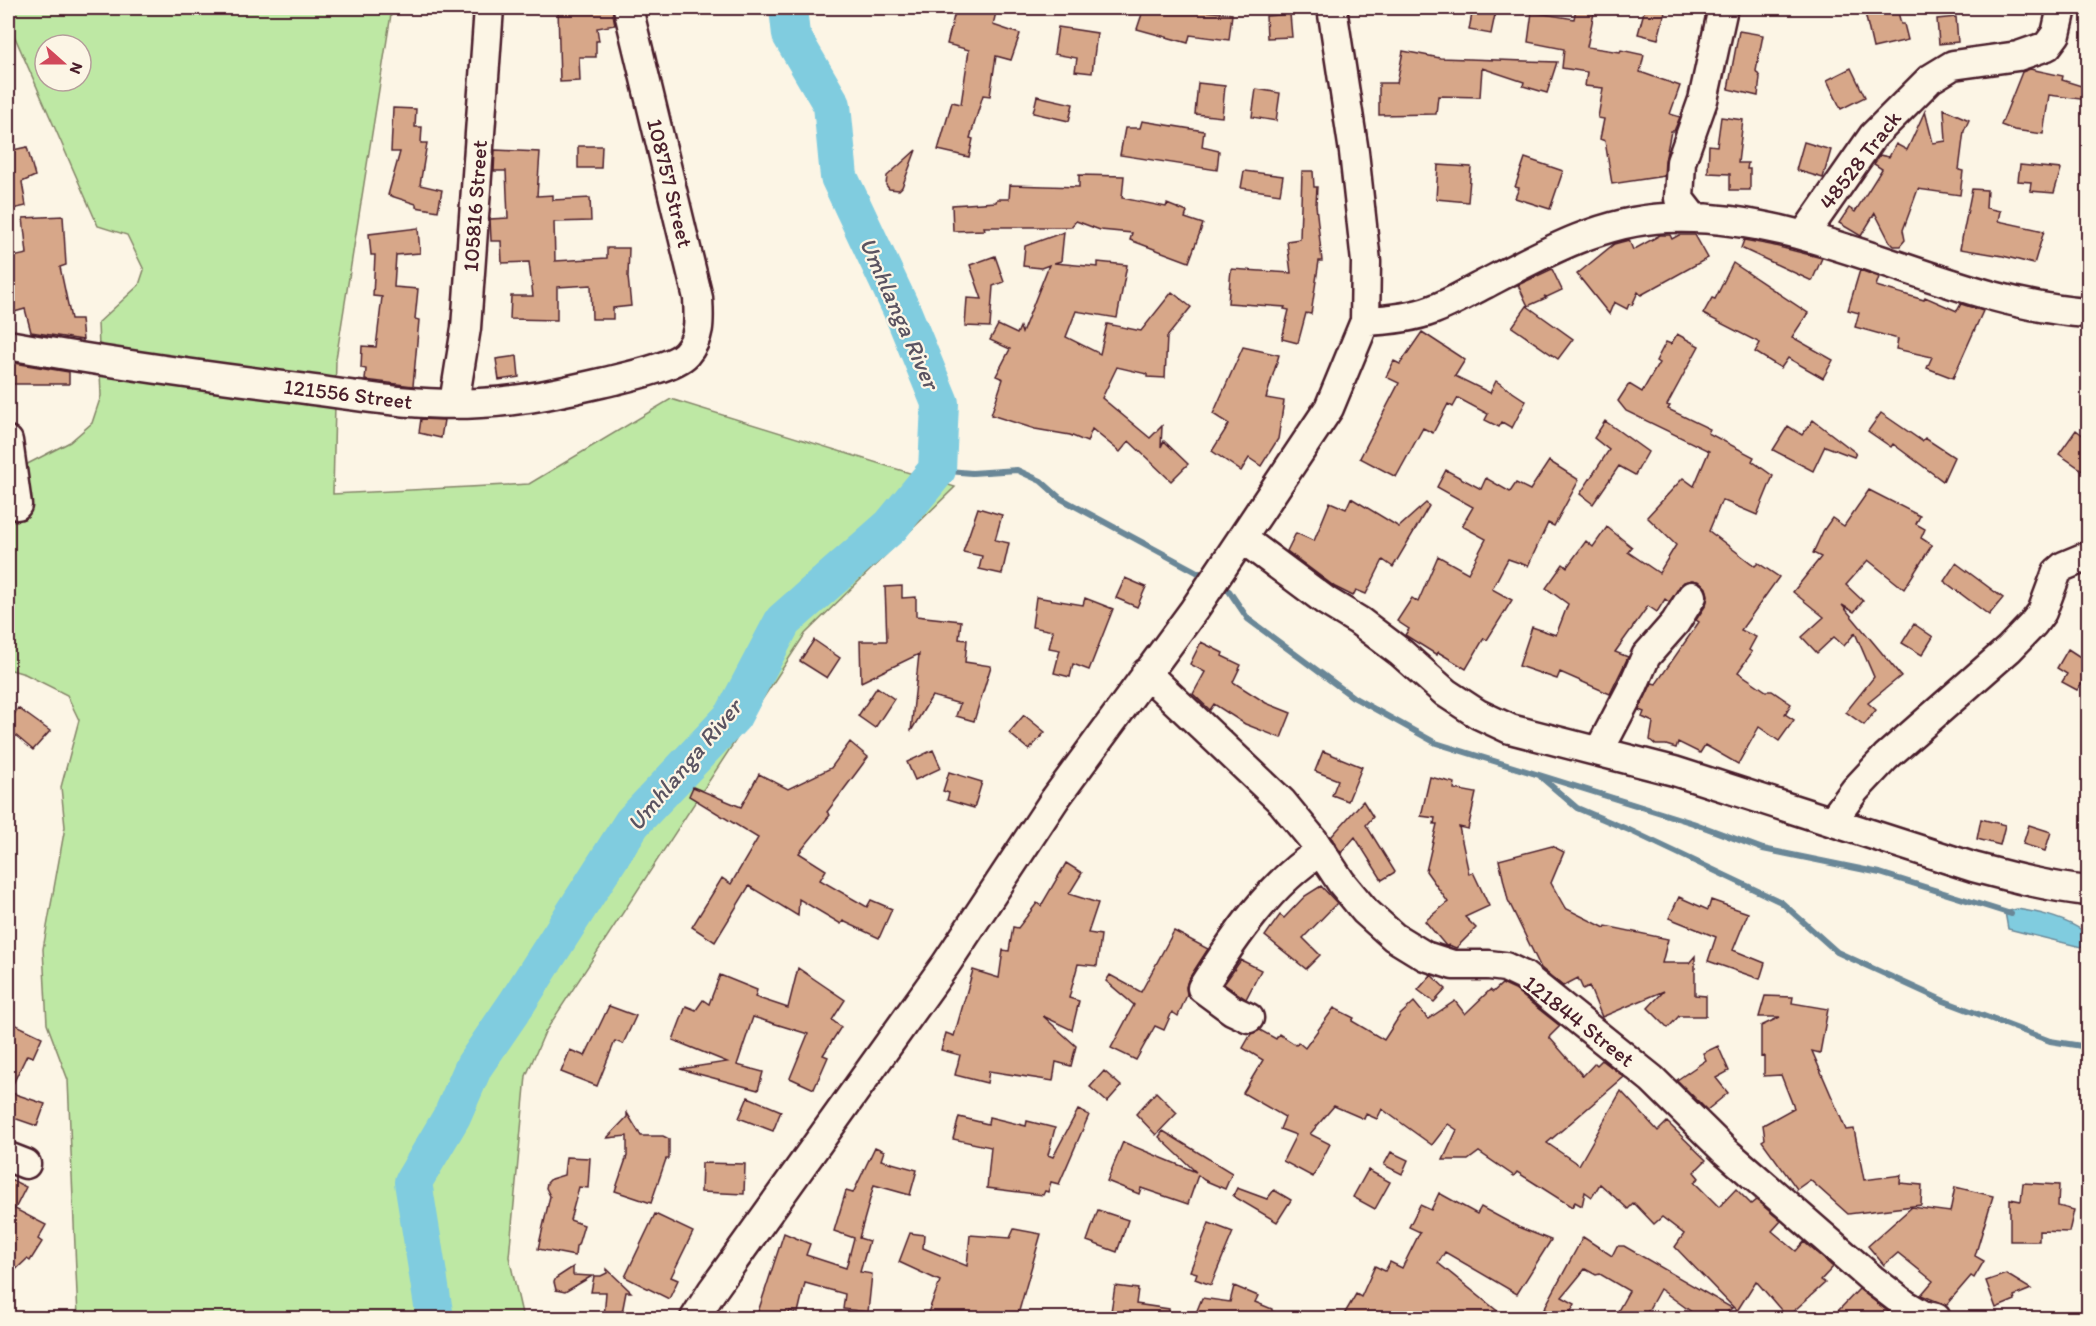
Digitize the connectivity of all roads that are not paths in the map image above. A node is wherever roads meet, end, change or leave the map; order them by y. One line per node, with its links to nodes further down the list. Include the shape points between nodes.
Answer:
1 (489, 8): 12 (street, 105816 Street, via 466,328)
2 (628, 8): 11 (street, 108757 Street, via 698,298 699,331)
3 (1332, 8): 9 (street, via 1366,262)
4 (1723, 8): 6 (street, via 1703,100 1681,162 1679,200)
5 (2062, 8): 7 (street, 48528 Track, via 2056,34 2047,46 2018,56 1953,65 1930,79 1873,136)
6 (1693, 218): 7 (street, via 1781,228); 9 (street, via 1639,220 1604,228 1542,254 1431,311)
7 (1804, 235): 8 (street, via 2004,299)
8 (2088, 313)
9 (1365, 321): 15 (street, via 1329,408)
10 (8, 345): 12 (street, 121556 Street, via 396,402)
11 (685, 356): 12 (street, 121556 Street, via 633,375 554,393 511,401)
12 (454, 403)
13 (8, 441): 14 (street)
14 (17, 505)
15 (1237, 547): 18 (street); 19 (street, via 1392,645 1446,693 1478,714 1510,729)
16 (2088, 556): 20 (street, via 2057,572 2042,612 2033,624 1886,757)
17 (1692, 596): 19 (street, via 1646,656)
18 (1146, 673): 21 (street, 121844 Street, via 1282,802); 24 (street)
19 (1599, 751): 20 (street)
20 (1832, 821): 22 (street, via 2011,877)
21 (1321, 851): 23 (street, via 1280,882 1202,988); 25 (street, 121844 Street, via 1365,911 1394,937 1425,956 1453,965 1505,967 1524,976 1652,1079 1725,1151 1872,1279 1906,1305)
22 (2088, 891)
23 (1249, 1018)
24 (695, 1318)
25 (1936, 1318)

